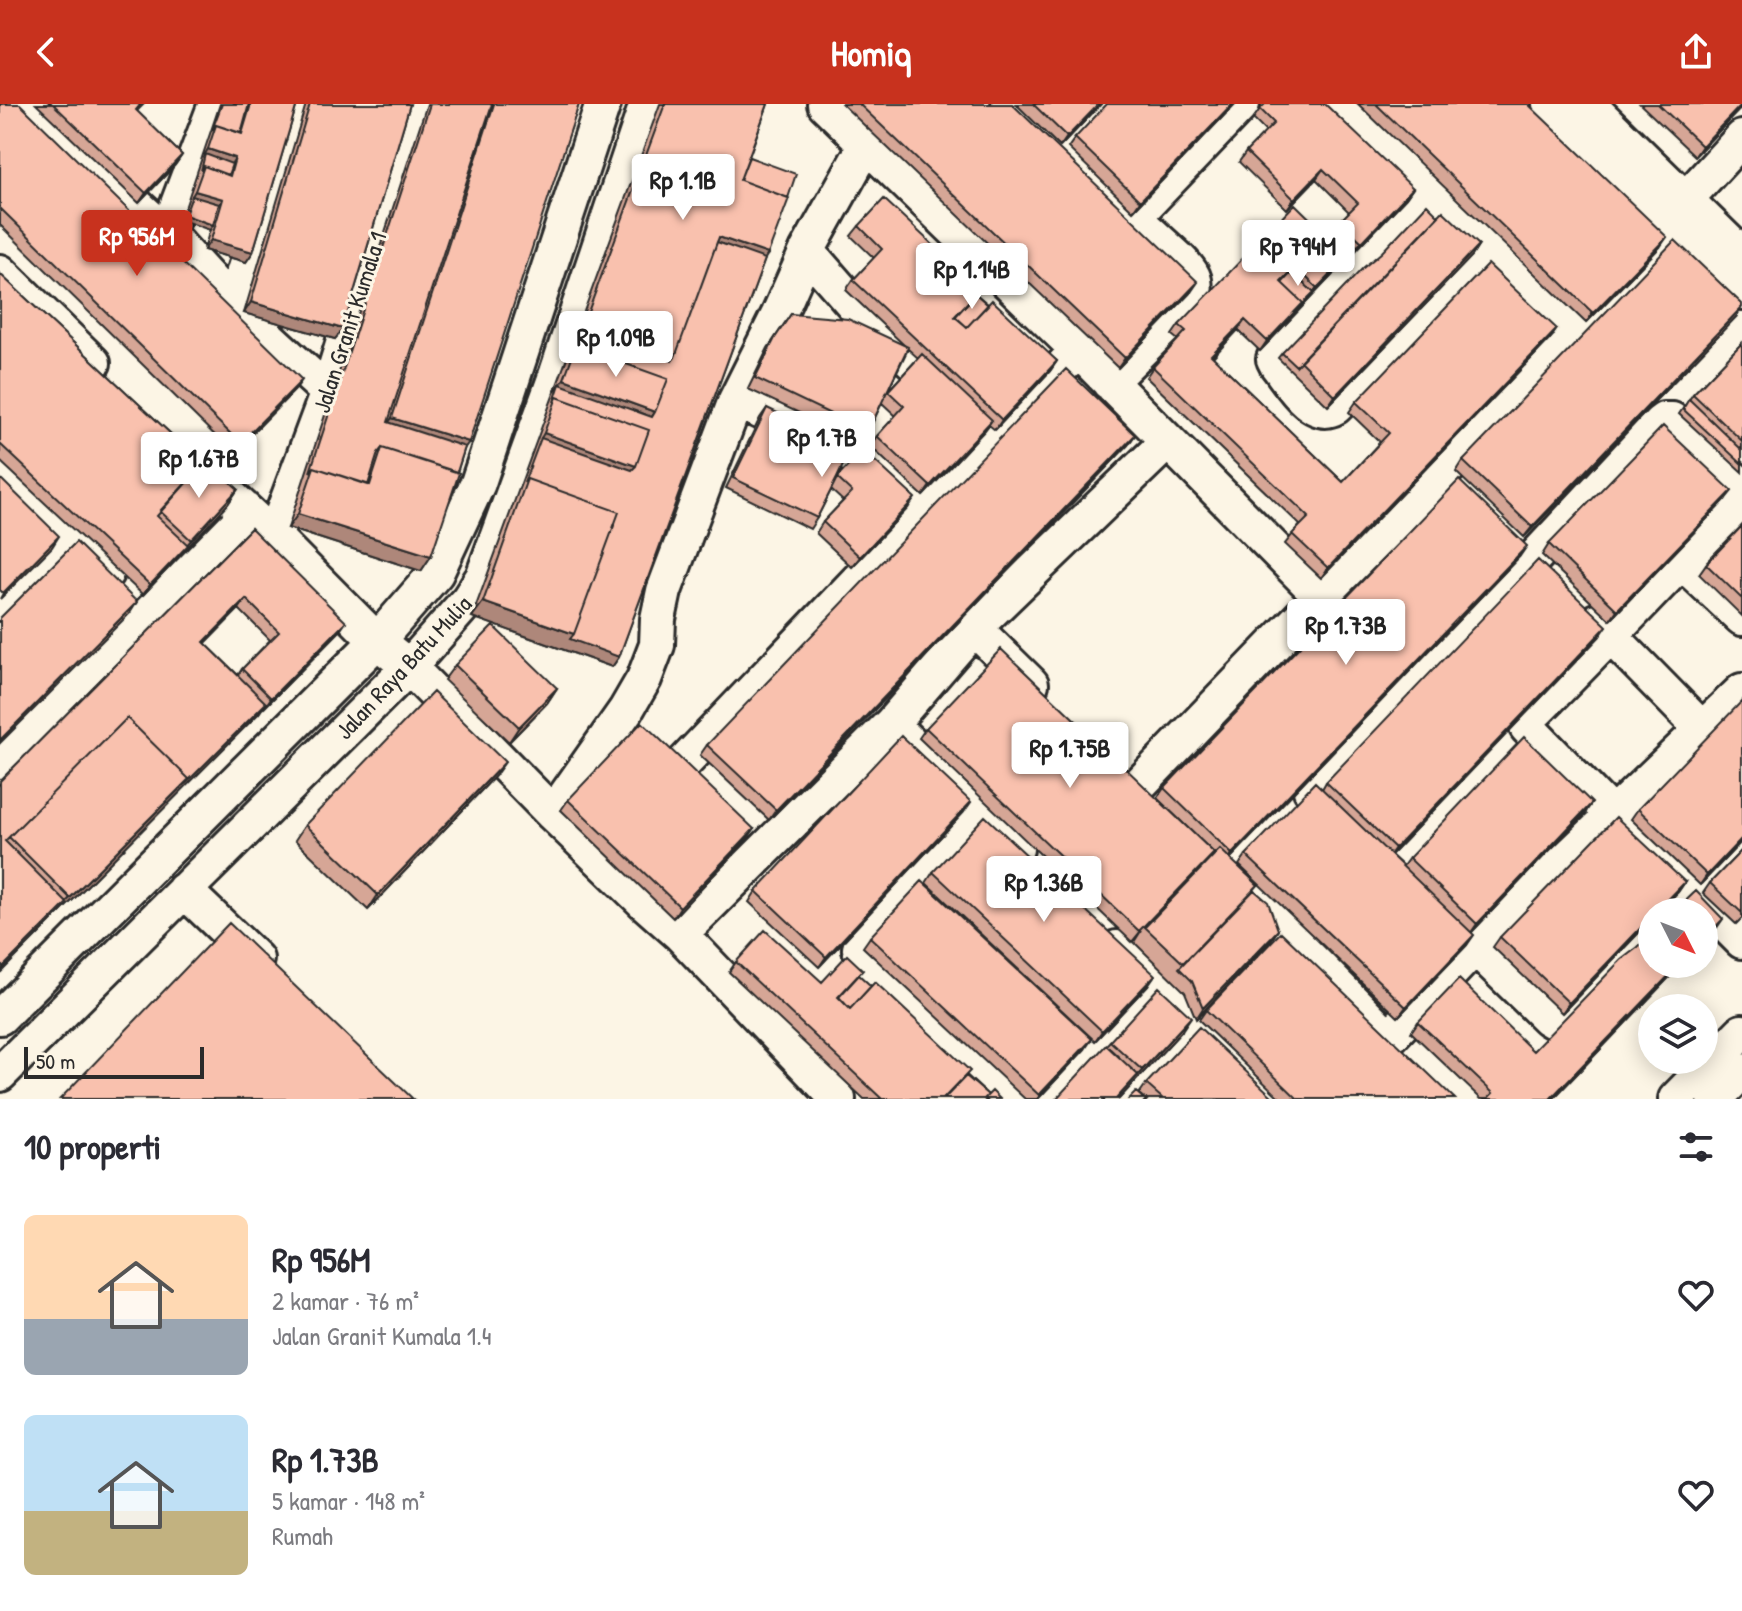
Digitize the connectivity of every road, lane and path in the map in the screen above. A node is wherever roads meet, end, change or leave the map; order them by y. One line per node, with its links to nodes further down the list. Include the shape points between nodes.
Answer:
1 (24, 104): 20 (street)
2 (216, 104): 20 (street)
3 (299, 104): 26 (street)
4 (419, 104): 33 (street, Jalan Granit Kumala 1)
5 (603, 104): 53 (street, via 478,483 436,573)
6 (647, 104): 54 (street, Jalan Raya Batu Mulia, via 483,577)
7 (825, 104): 15 (street)
8 (1009, 104): 16 (street)
9 (1106, 104): 16 (street)
10 (1242, 104): 19 (street)
11 (1335, 104): 17 (street)
12 (1550, 104): 18 (street)
13 (1588, 104): 18 (street)
14 (1742, 138): 18 (street)
15 (866, 145): 21 (street); 30 (street)
16 (1061, 152): 19 (street)
17 (1431, 194): 22 (street); 22 (street, via 1277,353 1277,365 1311,406 1323,411 1335,407)
18 (1681, 215): 23 (street); 25 (street); 29 (street)
19 (1134, 217): 32 (street, via 1188,268 1196,287 1193,299)
20 (167, 233): 26 (street)
21 (807, 251): 27 (street); 28 (street)
22 (1491, 254): 29 (street)
23 (1742, 255)
24 (0, 272): 31 (street)
25 (1742, 293)
26 (233, 305): 33 (street)
27 (804, 316): 28 (street); 34 (street)
28 (869, 322): 35 (street)
29 (1579, 335): 47 (street, via 1458,481)
30 (1078, 350): 32 (street); 35 (street)
31 (112, 382)
32 (1109, 382): 36 (street)
33 (328, 392): 44 (street, Jalan Granit Kumala 1)
34 (736, 400): 41 (street, via 848,453); 59 (street, via 664,591 657,645 644,679)
35 (995, 437): 41 (street)
36 (1168, 441): 47 (street); 51 (street)
37 (180, 448): 42 (street)
38 (0, 470): 43 (street)
39 (1742, 487): 46 (street, via 1672,420 1664,420)
40 (1742, 500): 45 (street)
41 (933, 502): 59 (street)
42 (247, 514): 44 (street); 49 (street)
43 (67, 537): 48 (street); 49 (street)
44 (274, 537): 53 (street)
45 (1681, 561): 50 (street); 52 (street)
46 (1544, 571): 52 (street); 65 (street, via 1311,784 1311,790)
47 (1321, 596): 61 (street)
48 (0, 603)
49 (150, 614): 60 (street)
50 (1742, 618)
51 (974, 628): 56 (street); 57 (street)
52 (1612, 636): 58 (street); 64 (street, via 1528,719 1527,727)
53 (377, 641): 54 (street); 82 (street)
54 (409, 667): 62 (street); 70 (street, Jalan Raya Batu Mulia)
55 (1742, 691): 58 (street)
56 (1050, 703)
57 (891, 724): 63 (street); 75 (street, via 757,835)
58 (1702, 729): 64 (street)
59 (663, 748): 62 (street)
60 (0, 766)
61 (1137, 788)
62 (553, 814): 75 (street)
63 (982, 815): 67 (street); 89 (street, via 865,935 860,949)
64 (1612, 815): 71 (street); 78 (street)
65 (1366, 842)
66 (1742, 844): 72 (street)
67 (1036, 868)
68 (1226, 874): 78 (street, via 1272,941 1399,1048)
69 (1410, 884): 78 (street)
70 (184, 890): 79 (street); 86 (street, Jalan Raya Batu Mulia)
71 (1681, 898)
72 (1688, 898)
73 (1090, 921): 81 (street)
74 (1718, 925): 76 (street)
75 (680, 934): 88 (street)
76 (1742, 941)
77 (1638, 945): 78 (street, via 1553,1021)
78 (1476, 946)
79 (276, 978)
80 (1233, 982): 83 (street)
81 (1155, 985): 83 (street); 90 (street)
82 (0, 1017)
83 (1193, 1024): 87 (street); 91 (street)
84 (1742, 1032): 92 (street)
85 (1742, 1071): 93 (street)
86 (0, 1074)
87 (1130, 1097)
88 (838, 1099)
89 (1011, 1099)
90 (1053, 1099)
91 (1270, 1099)
92 (1676, 1099)
93 (1715, 1099)

